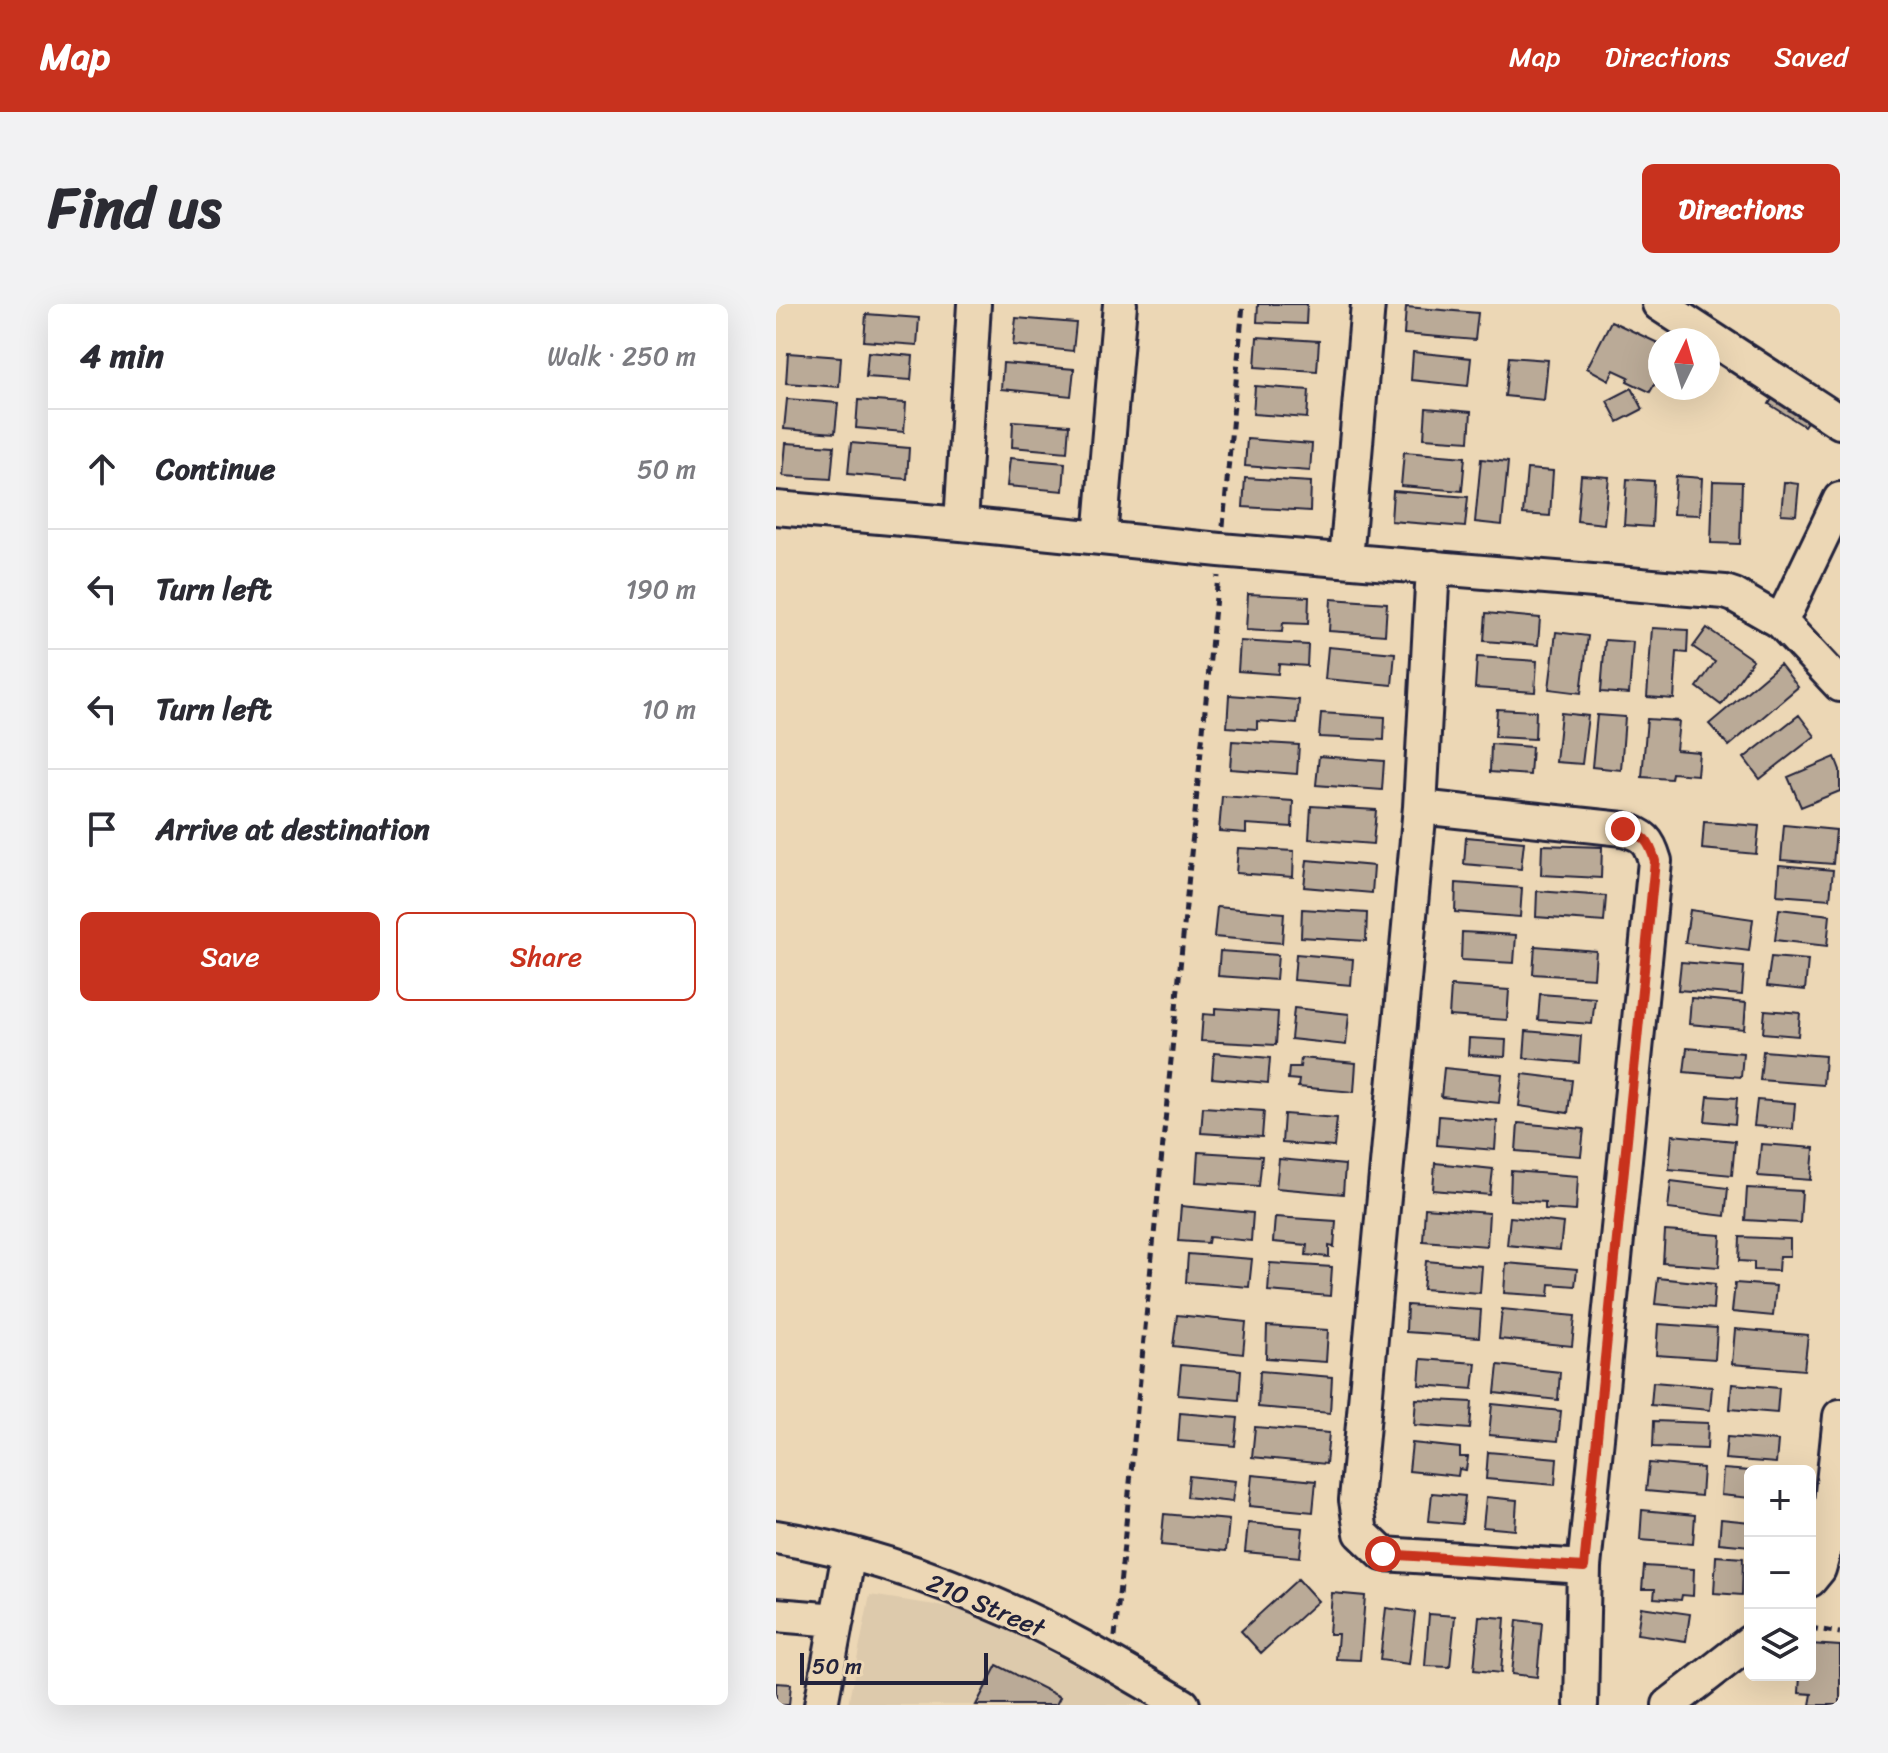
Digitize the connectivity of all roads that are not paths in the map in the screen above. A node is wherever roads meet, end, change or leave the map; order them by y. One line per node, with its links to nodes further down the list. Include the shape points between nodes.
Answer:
1 (974, 304): 8 (street)
2 (1120, 304): 9 (street)
3 (1368, 304): 10 (street)
4 (1659, 304): 5 (street)
5 (1840, 422)
6 (1840, 499): 12 (street)
7 (776, 508): 8 (street)
8 (961, 524): 9 (street)
9 (1100, 538): 10 (street)
10 (1346, 560): 11 (street)
11 (1433, 567): 12 (street, via 1725,592); 14 (street)
12 (1781, 622): 13 (street)
13 (1840, 685)
14 (1420, 807): 18 (street, via 1356,1500 1361,1533 1383,1554); 18 (street, via 1623,829 1647,840 1655,861)
15 (1840, 1419): 19 (street, via 1827,1541)
16 (776, 1537): 17 (street, 210 Street)
17 (849, 1553): 21 (street); 24 (street, 210 Street, via 1012,1612)
18 (1584, 1567): 25 (street)
19 (1816, 1573)
20 (776, 1615): 21 (street)
21 (837, 1620): 23 (street)
22 (1744, 1647): 26 (street)
23 (821, 1705)
24 (1183, 1705)
25 (1581, 1705)
26 (1669, 1705)

